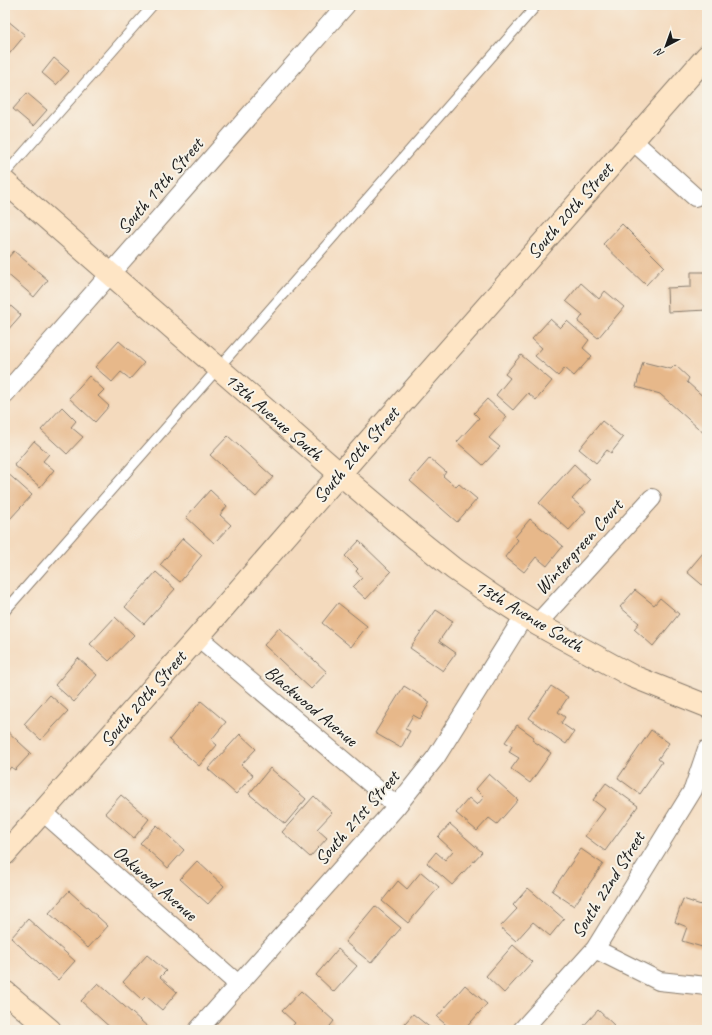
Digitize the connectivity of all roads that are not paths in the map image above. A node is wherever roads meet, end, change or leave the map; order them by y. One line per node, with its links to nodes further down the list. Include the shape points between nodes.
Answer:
1 (153, 5): 6 (lane)
2 (346, 5): 9 (street, South 19th Street)
3 (537, 5): 10 (lane)
4 (707, 56): 5 (street, South 20th Street)
5 (632, 140): 8 (street); 12 (street, South 20th Street)
6 (5, 174)
7 (5, 182): 9 (street, 13th Avenue South)
8 (695, 197)
9 (110, 274): 10 (street, 13th Avenue South); 11 (street, South 19th Street)
10 (218, 368): 12 (street, 13th Avenue South); 14 (lane)
11 (5, 394)
12 (340, 474): 15 (street, 13th Avenue South, via 454,569); 16 (street, South 20th Street)
13 (652, 498): 15 (street, Wintergreen Court)
14 (5, 611)
15 (531, 620): 17 (street, 13th Avenue South, via 632,676); 19 (street, South 21st Street, via 436,756)
16 (198, 637): 19 (street, Blackwood Avenue); 20 (street, South 20th Street)
17 (707, 706)
18 (707, 748): 22 (street, South 22nd Street, via 693,790)
19 (397, 806): 23 (street, South 21st Street)
20 (43, 812): 21 (street, South 20th Street); 23 (street, Oakwood Avenue)
21 (5, 854)
22 (595, 949): 24 (street, via 660,981); 28 (street, South 22nd Street)
23 (239, 985): 27 (street, South 21st Street)
24 (707, 986)
25 (5, 992): 26 (street)
26 (50, 1030)
27 (198, 1030)
28 (522, 1030)

